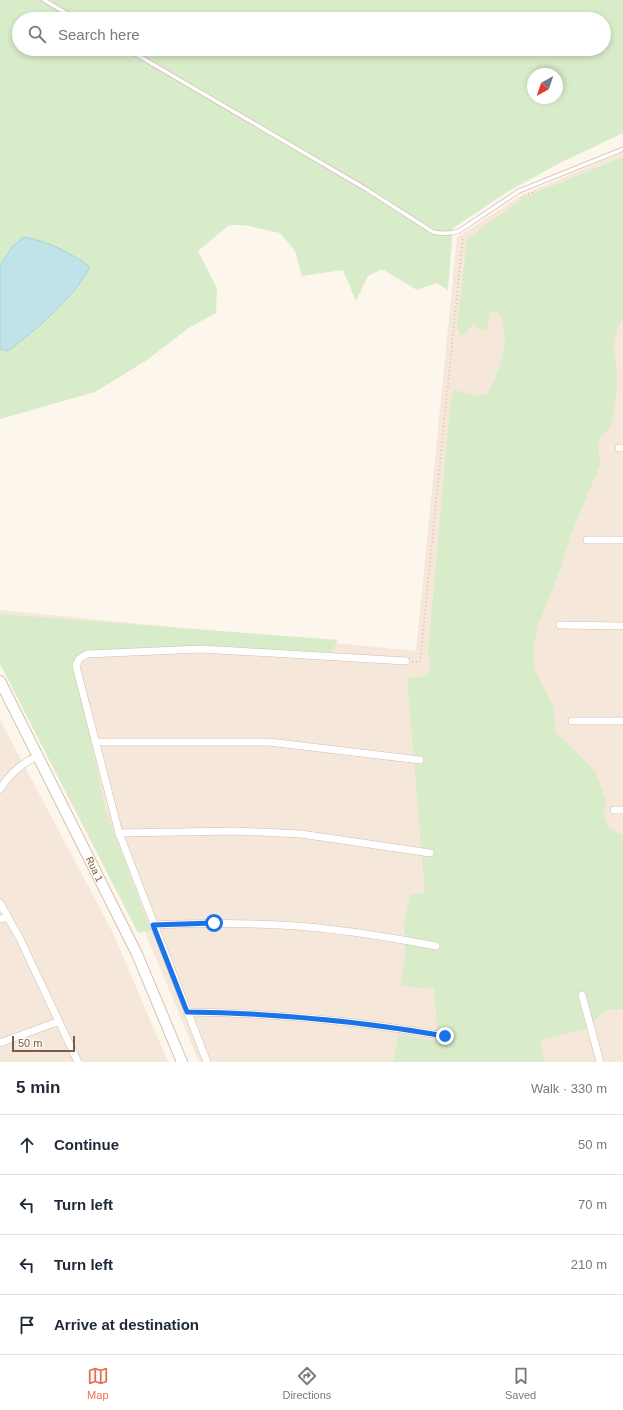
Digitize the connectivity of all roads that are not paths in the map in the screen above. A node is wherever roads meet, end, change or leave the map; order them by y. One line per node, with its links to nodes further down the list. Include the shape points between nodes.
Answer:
1 (44, 0): 2 (lane)
2 (64, 12)
3 (139, 56): 4 (lane, via 439,234 458,231 519,191)
4 (623, 149)
5 (587, 540): 6 (street)
6 (623, 540)
7 (560, 626): 8 (street)
8 (623, 626)
9 (406, 661): 13 (street, via 200,649 87,654 79,659 76,666)
10 (0, 680): 14 (street, Rua 1)
11 (572, 721): 12 (street)
12 (623, 721)
13 (95, 742): 15 (street, via 269,742); 19 (street)
14 (38, 756): 16 (street, via 28,760 10,774); 32 (street, Rua 1, via 137,954)
15 (420, 760)
16 (0, 789)
17 (614, 810): 18 (street)
18 (623, 810)
19 (119, 833): 20 (street, via 237,831 301,834); 24 (street)
20 (430, 853)
21 (0, 903): 22 (street)
22 (8, 917): 23 (street); 28 (street)
23 (0, 919)
24 (153, 925): 25 (street, via 214,923 307,927 372,934); 27 (street)
25 (436, 946)
26 (582, 996): 34 (street)
27 (187, 1012): 29 (street, via 321,1018); 33 (street)
28 (58, 1022): 30 (street); 31 (street)
29 (445, 1036)
30 (0, 1043)
31 (78, 1062)
32 (182, 1062)
33 (207, 1062)
34 (600, 1062)

